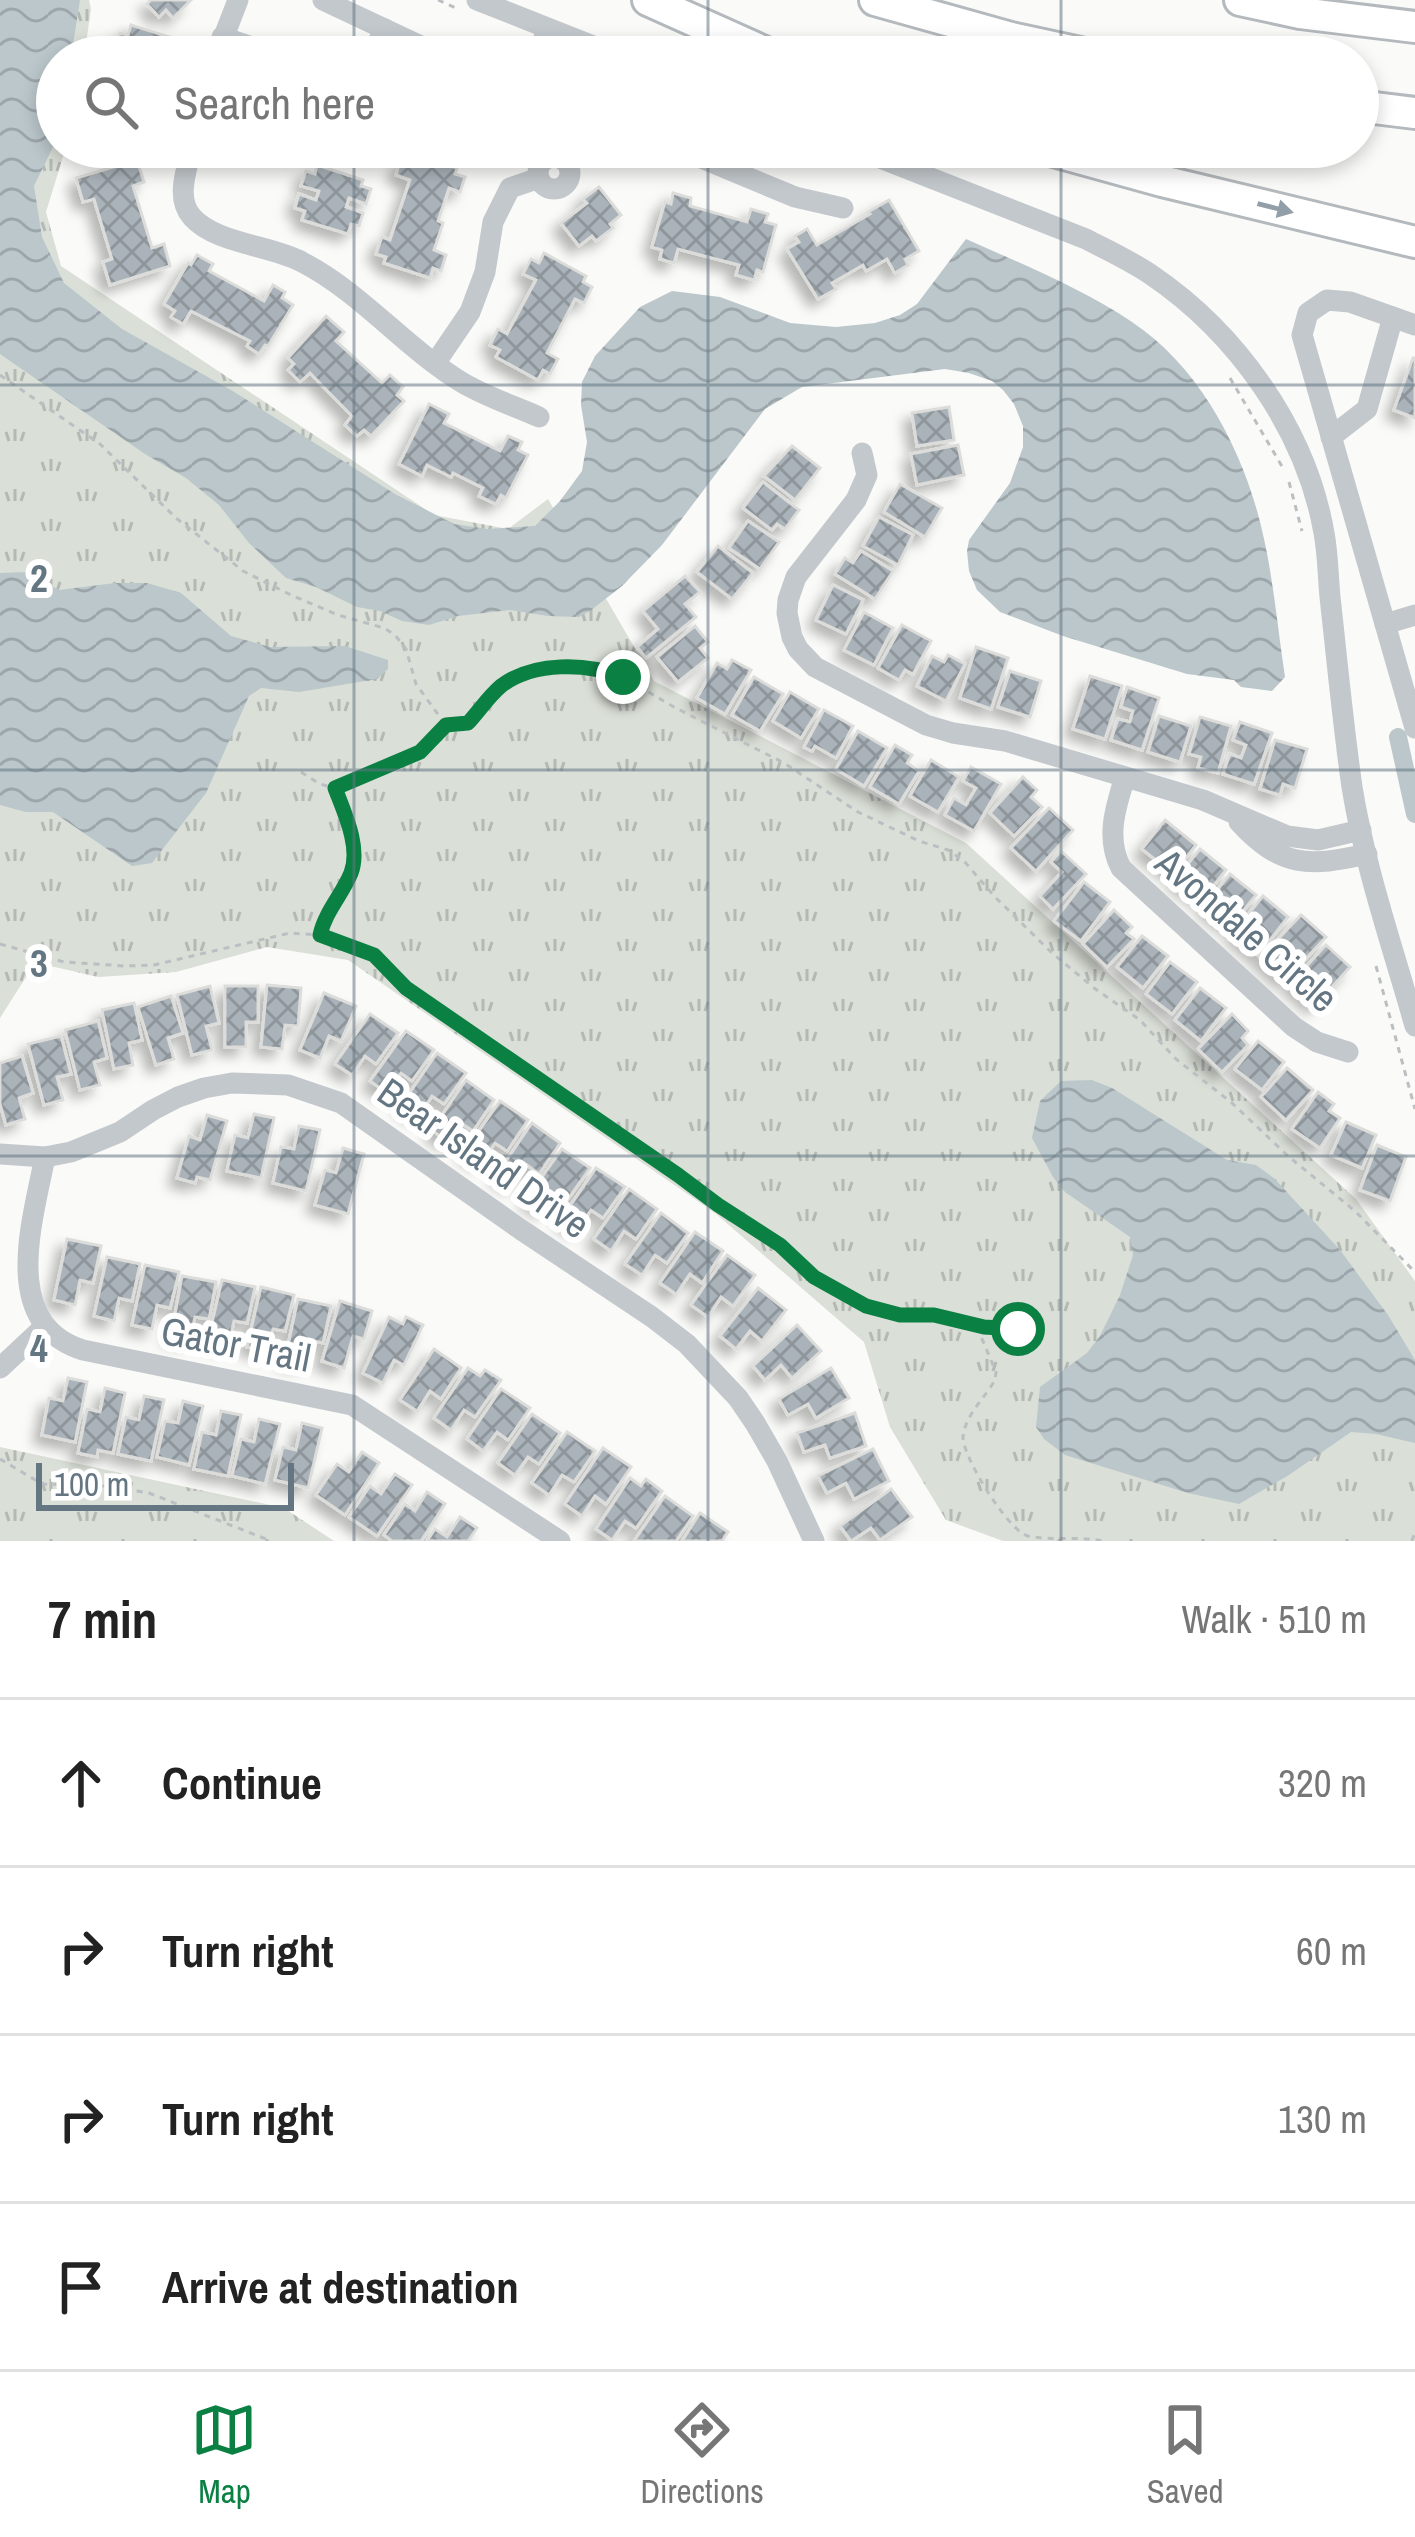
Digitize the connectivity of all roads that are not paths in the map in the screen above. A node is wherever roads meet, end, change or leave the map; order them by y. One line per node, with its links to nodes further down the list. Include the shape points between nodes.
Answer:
1 (238, 0): 10 (street)
2 (323, 0): 8 (street)
3 (477, 0): 9 (street)
4 (648, 0): 15 (highway)
5 (875, 0): 16 (highway)
6 (1240, 0): 7 (highway)
7 (1415, 27)
8 (385, 29): 11 (street); 12 (street)
9 (549, 29): 13 (street); 14 (street)
10 (223, 36)
11 (381, 36)
12 (400, 36)
13 (545, 36)
14 (556, 36)
15 (728, 36)
16 (1004, 36)
17 (1379, 109): 18 (highway)
18 (1415, 113)
19 (187, 168): 27 (street, via 182,187 194,220 341,284)
20 (534, 168): 27 (street, via 510,188 470,312)
21 (725, 168): 24 (street)
22 (883, 168): 36 (street, via 1122,257 1208,321 1252,373 1295,445 1324,532)
23 (1115, 168): 25 (highway, one-way to 25)
24 (843, 208)
25 (1415, 242)
26 (1404, 321): 29 (street, via 1367,410); 29 (street, via 1339,299 1308,313 1302,335)
27 (436, 362): 28 (street)
28 (539, 417)
29 (1331, 437): 32 (street)
30 (862, 454): 34 (street, via 867,475 856,500 791,588 789,626 806,659 926,725)
31 (1415, 615): 32 (street)
32 (1385, 624): 33 (street)
33 (1415, 728)
34 (1125, 776): 35 (street); 39 (street, Avondale Circle, via 1112,816 1121,868 1294,1027)
35 (1231, 813): 36 (street, via 1303,839); 37 (street, via 1282,856 1319,863)
36 (1361, 830): 37 (street)
37 (1367, 854): 38 (street)
38 (1415, 1026)
39 (1348, 1052)
40 (0, 1154): 41 (street, Bear Island Drive)
41 (45, 1156): 42 (street, via 23,1275); 45 (street, Bear Island Drive, via 96,1144 178,1097 218,1085 274,1083 341,1102 687,1344 755,1423)
42 (43, 1328): 43 (street); 44 (street, Gator Trail, via 83,1350 352,1405)
43 (0, 1368)
44 (560, 1541)
45 (814, 1541)

